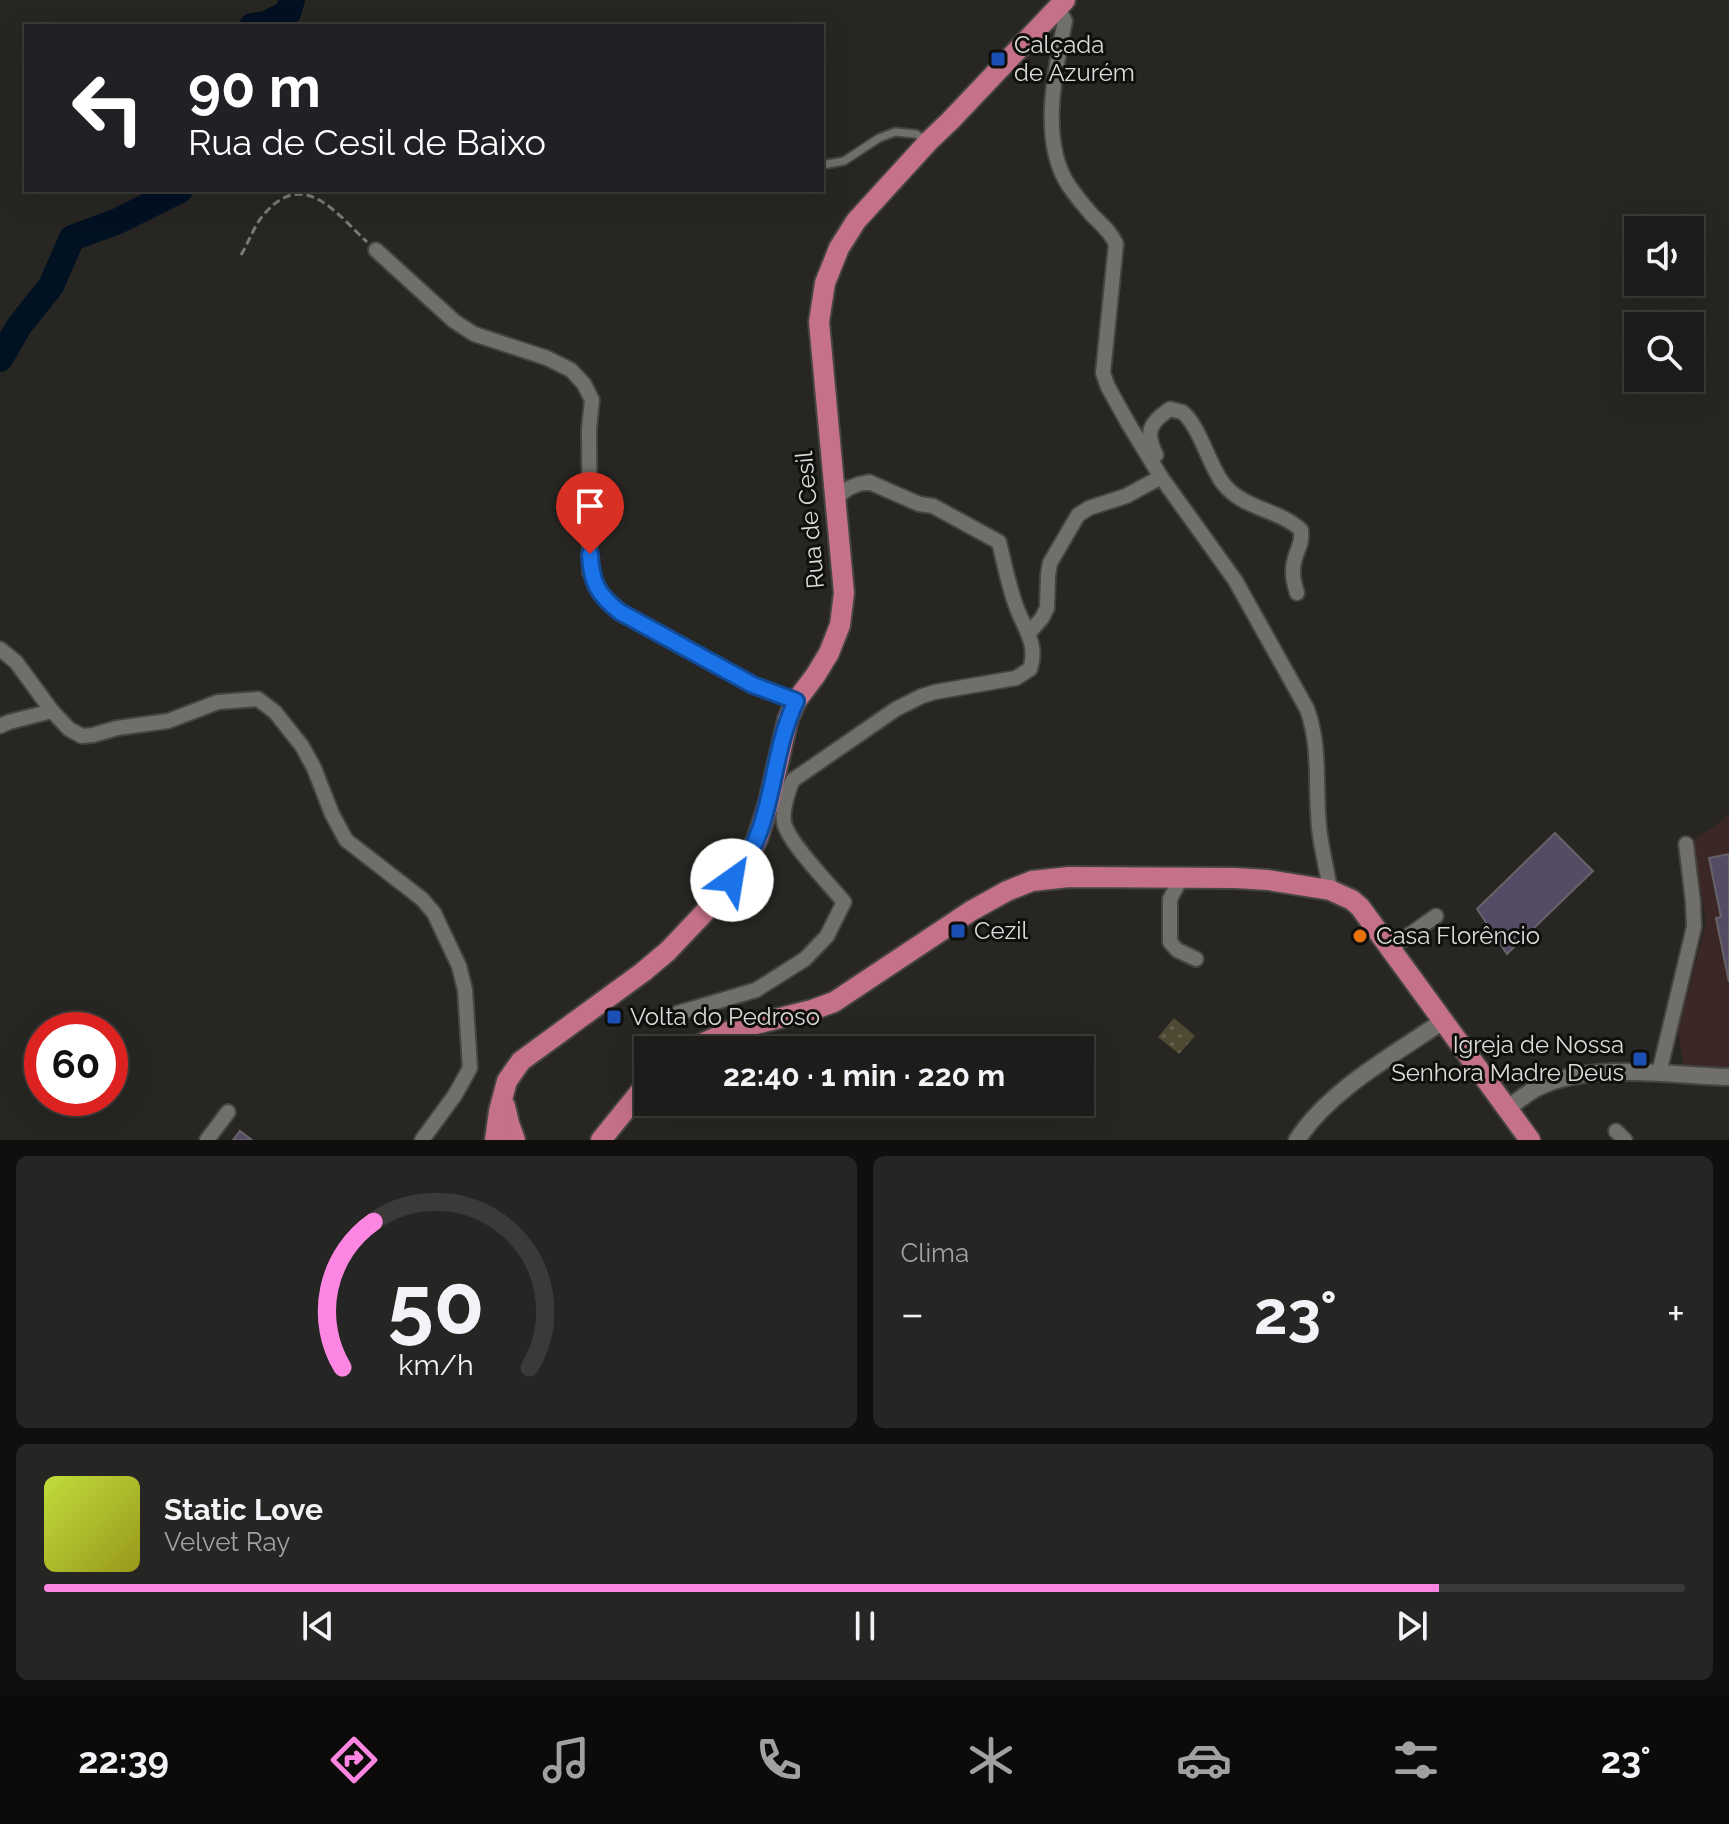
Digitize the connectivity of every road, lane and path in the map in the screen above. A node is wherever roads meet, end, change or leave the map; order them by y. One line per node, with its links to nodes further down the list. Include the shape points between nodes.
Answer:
1 (1061, 4): 2 (main road, Rua de Cesil); 6 (street, via 1065,21 1054,74 1054,153 1067,183 1116,244 1103,373)
2 (929, 141): 3 (lane, via 895,132 844,161); 7 (main road, Rua de Cesil, via 856,221 825,283 819,322)
3 (824, 165)
4 (376, 250): 5 (path, via 321,201 295,193 265,213); 11 (street, via 474,334 547,358 584,384 592,400 590,572 607,602 753,685)
5 (241, 255)
6 (1161, 477): 8 (street, via 1164,471 1150,443 1150,429 1170,409 1182,412 1190,422 1222,483 1236,496 1301,530 1292,577); 9 (street, via 1078,515 1050,563 1047,608); 17 (street, via 1235,580 1307,709 1314,728 1319,828)
7 (835, 498): 9 (street, via 869,482 933,506 999,542 1015,605); 11 (main road, Rua de Cesil, via 844,593 840,625 822,665)
8 (1297, 593)
9 (1029, 633): 14 (street, via 1033,661 1016,678 922,696)
10 (0, 649): 12 (street)
11 (796, 701): 14 (main road, Rua de Cesil, via 788,719)
12 (52, 711): 13 (street); 31 (street, via 82,736 168,721 218,702 258,699 275,712 302,746 346,840 422,899 459,966 470,1068)
13 (0, 726)
14 (784, 776): 21 (street, via 786,829 844,902 827,936 805,959 756,990); 26 (main road, Rua de Cesil, via 745,865 720,896 643,972 521,1061)
15 (1686, 844): 24 (street, via 1694,927)
16 (1182, 877): 17 (main road, via 1268,880); 20 (street, via 1170,899 1170,942); 23 (main road, via 1069,877 1019,885 834,1002)
17 (1330, 890): 19 (main road, via 1360,907)
18 (1436, 916): 19 (street)
19 (1391, 948): 22 (main road)
20 (1196, 959)
21 (678, 1013)
22 (1443, 1021): 28 (main road); 35 (street, via 1345,1088)
23 (719, 1036)
24 (1659, 1073): 25 (street); 28 (street, via 1566,1077)
25 (1729, 1077)
26 (503, 1095): 32 (main road, Rua de Cesil); 33 (main road)
27 (634, 1099): 34 (main road)
28 (1508, 1108): 36 (main road)
29 (228, 1112): 30 (street)
30 (207, 1140)
31 (422, 1140)
32 (495, 1140)
33 (515, 1140)
34 (601, 1140)
35 (1297, 1140)
36 (1530, 1140)

